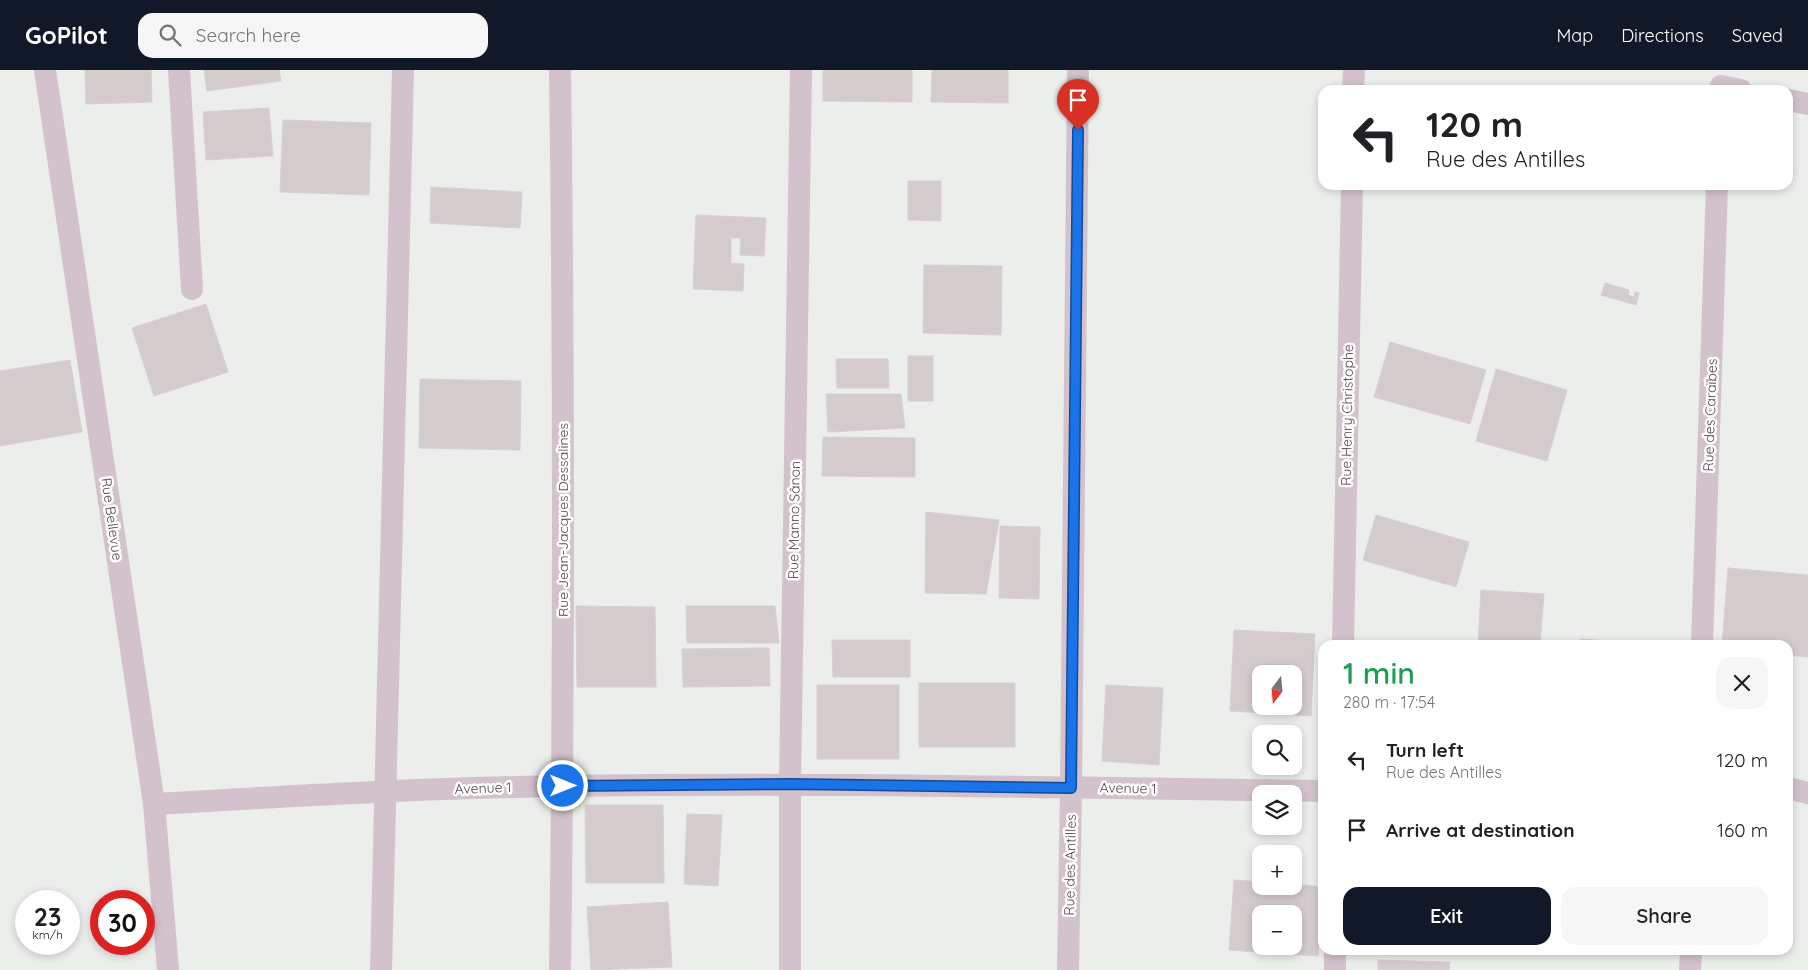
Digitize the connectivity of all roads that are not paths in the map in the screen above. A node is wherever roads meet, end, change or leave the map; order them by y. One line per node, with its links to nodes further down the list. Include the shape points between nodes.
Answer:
1 (45, 70): 23 (street, Rue Bellevue)
2 (179, 70): 13 (street)
3 (402, 70): 20 (street)
4 (560, 70): 17 (street, Rue Jean-Jacques Dessalines, via 564,342)
5 (800, 70): 16 (street, Rue Manno Sânon)
6 (1078, 70): 18 (street, Rue des Antilles)
7 (1354, 70): 8 (street)
8 (1353, 85)
9 (1793, 101): 10 (street)
10 (1808, 104)
11 (1352, 190): 14 (street, Rue Henry Christophe)
12 (1717, 190): 15 (street, Rue des Caraïbes)
13 (192, 289)
14 (1343, 640)
15 (1702, 640)
16 (790, 784): 17 (street, Avenue 1); 18 (street, Avenue 1); 29 (street, Rue Manno Sânon)
17 (563, 786): 20 (street, Avenue 1); 28 (street, Rue Jean-Jacques Dessalines)
18 (1071, 788): 21 (street, Avenue 1); 30 (street, Rue des Antilles)
19 (1793, 789): 22 (street)
20 (385, 791): 23 (street, Avenue 1); 27 (street)
21 (1318, 791)
22 (1808, 793)
23 (154, 804): 26 (street, Rue Bellevue)
24 (1336, 955): 31 (street)
25 (1691, 955): 32 (street)
26 (168, 970)
27 (381, 970)
28 (560, 970)
29 (790, 970)
30 (1068, 970)
31 (1335, 970)
32 (1690, 970)

